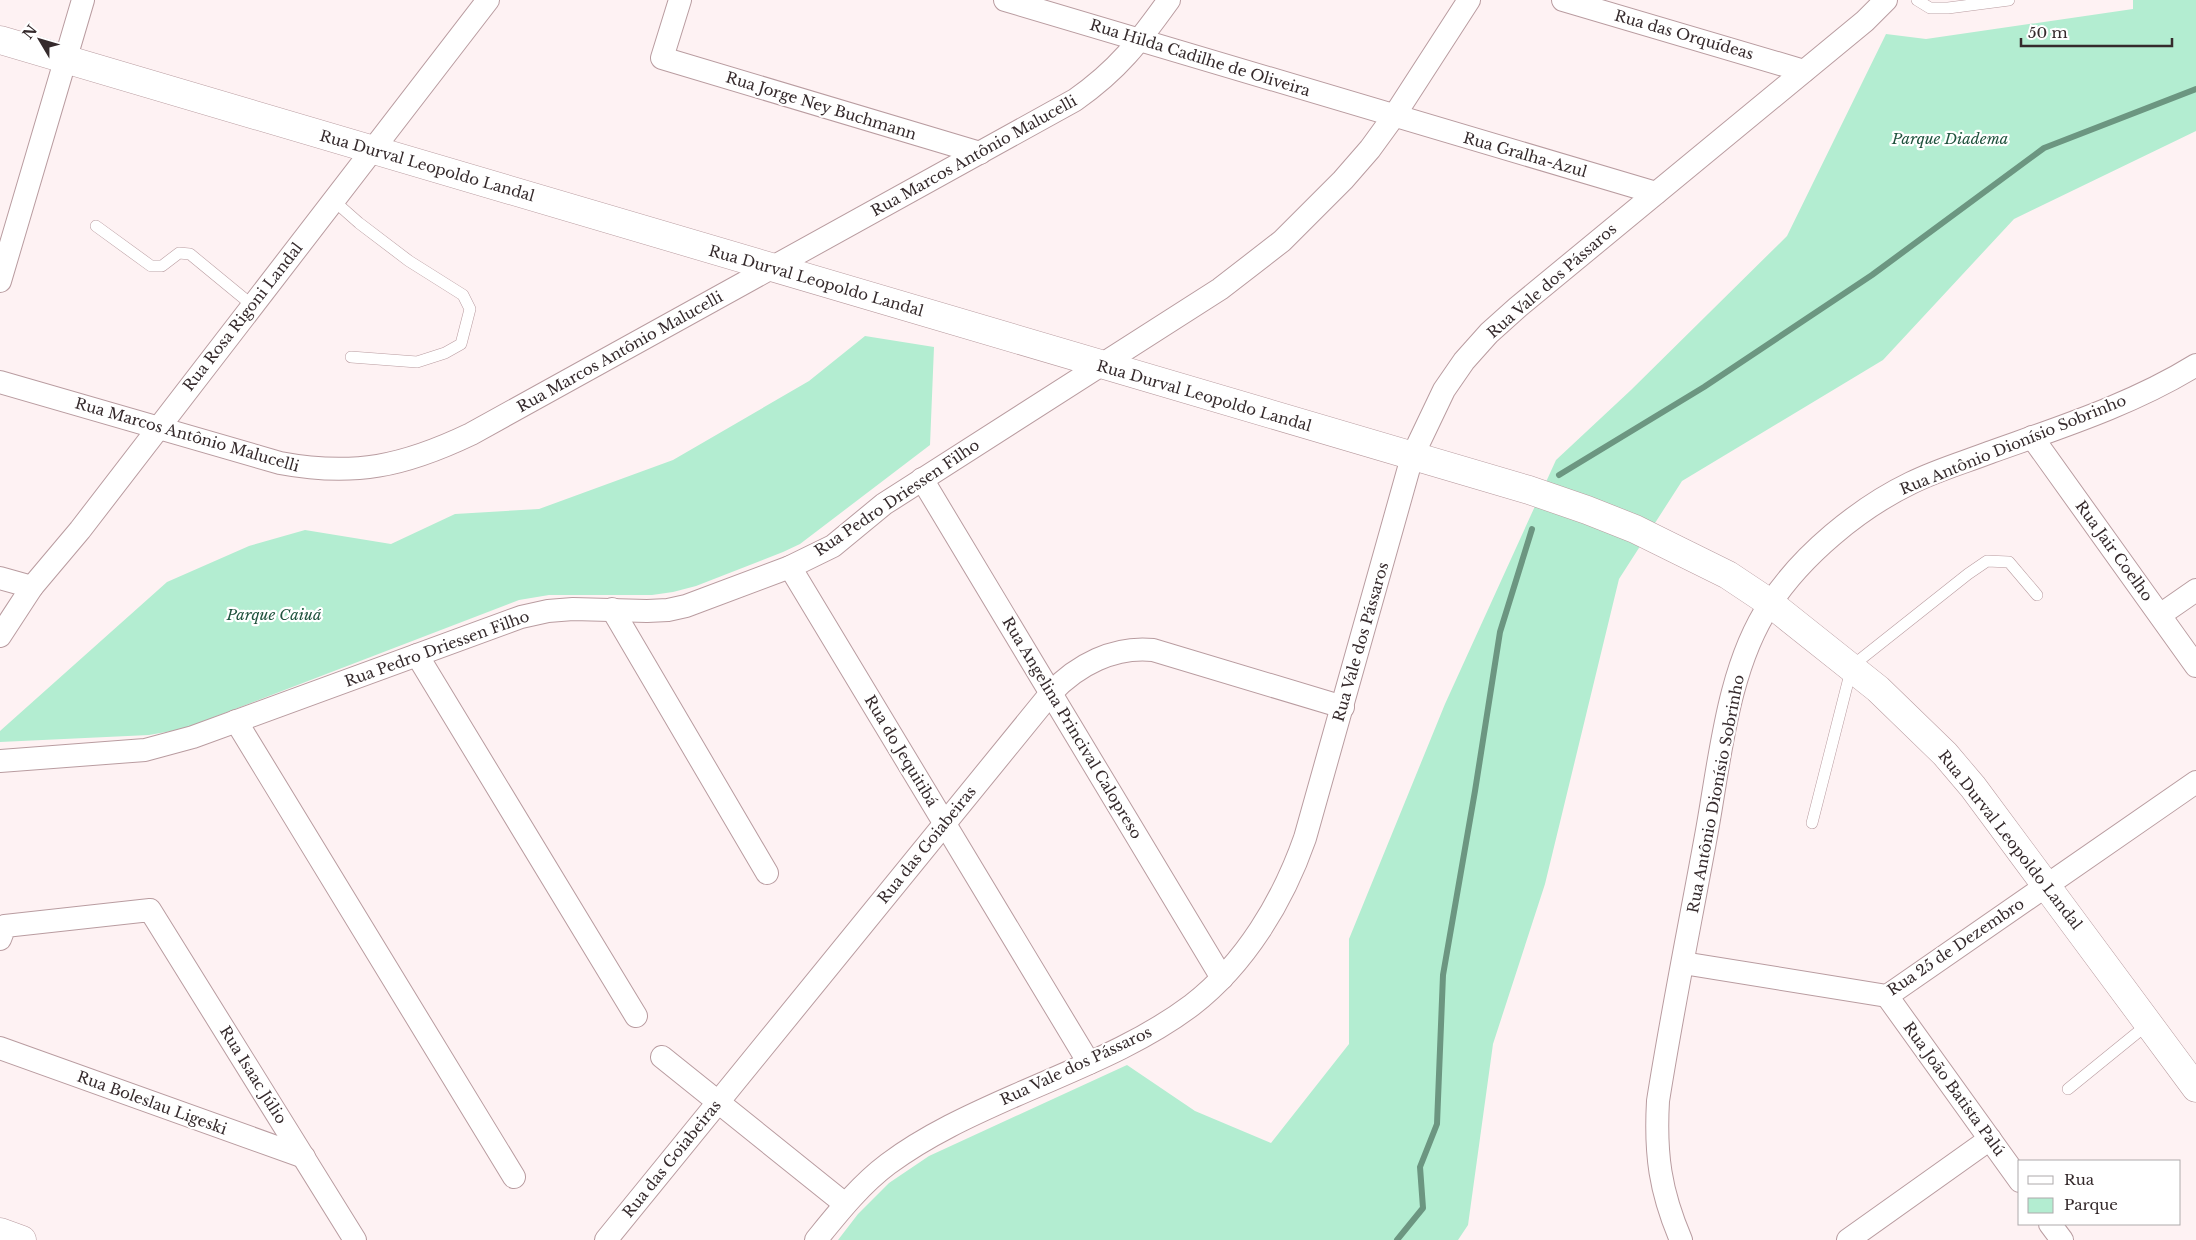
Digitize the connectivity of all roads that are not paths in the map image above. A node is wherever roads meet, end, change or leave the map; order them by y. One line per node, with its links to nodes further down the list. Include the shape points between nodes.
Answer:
1 (83, 0): 13 (street)
2 (680, 0): 17 (street, Rua Jorge Ney Buchmann, via 662,58)
3 (1005, 0): 12 (street, Rua Hilda Cadilhe de Oliveira)
4 (1169, 0): 12 (street, Rua Marcos Antônio Malucelli)
5 (1469, 0): 15 (street, Rua Pedro Driessen Filho)
6 (1563, 0): 14 (street, Rua das Orquídeas)
7 (1886, 0): 14 (street, Rua Vale dos Pássaros)
8 (1917, 0): 9 (lane, via 1930,8)
9 (2009, 0)
10 (480, 2): 16 (street, Rua Rosa Rigoni Landal)
11 (0, 40): 13 (street, Rua Durval Leopoldo Landal)
12 (1140, 40): 15 (street, Rua Hilda Cadilhe de Oliveira); 17 (street, Rua Marcos Antônio Malucelli, via 1121,64 1091,89)
13 (65, 60): 16 (street, Rua Durval Leopoldo Landal); 22 (street)
14 (1804, 70): 18 (street, Rua Vale dos Pássaros)
15 (1394, 116): 18 (street, Rua Gralha-Azul); 25 (street, Rua Pedro Driessen Filho, via 1344,180 1282,241 1220,289)
16 (372, 150): 19 (street, Rua Rosa Rigoni Landal); 21 (street, Rua Durval Leopoldo Landal)
17 (980, 154): 21 (street, Rua Marcos Antônio Malucelli)
18 (1656, 193): 30 (street, Rua Vale dos Pássaros, via 1489,333 1444,390)
19 (333, 200): 23 (street, Rua Rosa Rigoni Landal); 24 (lane, via 409,261 463,295 470,309 461,344 445,353 417,362)
20 (96, 226): 23 (lane, via 151,266 162,266 178,253 190,254)
21 (772, 268): 25 (street, Rua Durval Leopoldo Landal); 28 (street, Rua Marcos Antônio Malucelli, via 471,434 412,459 370,468 309,468 280,463)
22 (0, 281)
23 (252, 305): 28 (street, Rua Rosa Rigoni Landal)
24 (351, 357)
25 (1100, 365): 30 (street, Rua Durval Leopoldo Landal); 31 (street, Rua Pedro Driessen Filho)
26 (2196, 365): 29 (street, Rua Antônio Dionísio Sobrinho, via 2124,402)
27 (0, 382): 28 (street, Rua Marcos Antônio Malucelli)
28 (157, 428): 34 (street, Rua Rosa Rigoni Landal, via 80,530)
29 (2032, 438): 37 (street, Rua Antônio Dionísio Sobrinho, via 1933,473 1885,496 1824,544); 39 (street, Rua Jair Coelho)
30 (1412, 457): 37 (street, Rua Durval Leopoldo Landal, via 1529,490 1635,529 1728,575); 45 (street, Rua Vale dos Pássaros)
31 (922, 479): 32 (street, Rua Pedro Driessen Filho, via 884,504 833,546); 44 (street, Rua Angelina Princival Calopreso)
32 (790, 567): 38 (street, Rua Pedro Driessen Filho, via 686,606 668,610); 49 (street, Rua do Jequitibá)
33 (0, 578): 34 (street)
34 (32, 587): 40 (street, Rua Rosa Rigoni Landal)
35 (2196, 590): 39 (street)
36 (2037, 595): 42 (lane, via 2009,562 1987,562)
37 (1770, 603): 42 (street, Rua Durval Leopoldo Landal); 54 (street, Rua Antônio Dionísio Sobrinho, via 1744,656 1736,686)
38 (612, 609): 41 (street, Rua Pedro Driessen Filho, via 573,609 521,617); 51 (street)
39 (2160, 615): 43 (street, Rua Jair Coelho)
40 (0, 636)
41 (417, 655): 46 (street, Rua Pedro Driessen Filho); 57 (street)
42 (1852, 666): 50 (lane); 52 (street, Rua Durval Leopoldo Landal, via 1945,754)
43 (2196, 666)
44 (1050, 693): 45 (street, Rua das Goiabeiras, via 1075,671 1117,652 1137,649 1169,653); 49 (street, Rua das Goiabeiras); 55 (street, Rua Angelina Princival Calopreso)
45 (1343, 708): 55 (street, Rua Vale dos Pássaros, via 1298,860 1270,914)
46 (236, 721): 47 (street, Rua Pedro Driessen Filho, via 180,742 146,750); 67 (street)
47 (0, 761)
48 (2196, 782): 52 (street, Rua 25 de Dezembro)
49 (944, 823): 61 (street, Rua do Jequitibá); 64 (street, Rua das Goiabeiras)
50 (1812, 823)
51 (767, 873)
52 (2047, 886): 56 (street, Rua 25 de Dezembro); 58 (street, Rua Durval Leopoldo Landal)
53 (0, 939): 66 (street, Rua Isaac Júlio, via 5,926 150,910)
54 (1683, 963): 56 (street, Rua 25 de Dezembro); 77 (street, Rua Antônio Dionísio Sobrinho, via 1663,1071 1656,1131 1662,1189)
55 (1222, 978): 61 (street, Rua Vale dos Pássaros, via 1172,1019)
56 (1887, 996): 65 (street, Rua João Batista Palú)
57 (636, 1016)
58 (2148, 1023): 62 (street, Rua Durval Leopoldo Landal); 63 (lane)
59 (0, 1048): 66 (street, Rua Boleslau Ligeski)
60 (662, 1057): 64 (street)
61 (1089, 1062): 69 (street, Rua Vale dos Pássaros, via 984,1109 914,1146 888,1164)
62 (2196, 1088)
63 (2068, 1089)
64 (718, 1102): 69 (street); 75 (street, Rua das Goiabeiras)
65 (1990, 1139): 68 (street, Rua João Batista Palú); 72 (street)
66 (304, 1157): 74 (street, Rua Isaac Júlio)
67 (514, 1177)
68 (2018, 1178)
69 (845, 1204): 76 (street, Rua Vale dos Pássaros)
70 (2051, 1225): 78 (street)
71 (0, 1232): 73 (street)
72 (1861, 1236)
73 (22, 1240)
74 (355, 1240)
75 (606, 1240)
76 (816, 1240)
77 (1681, 1240)
78 (2062, 1240)

